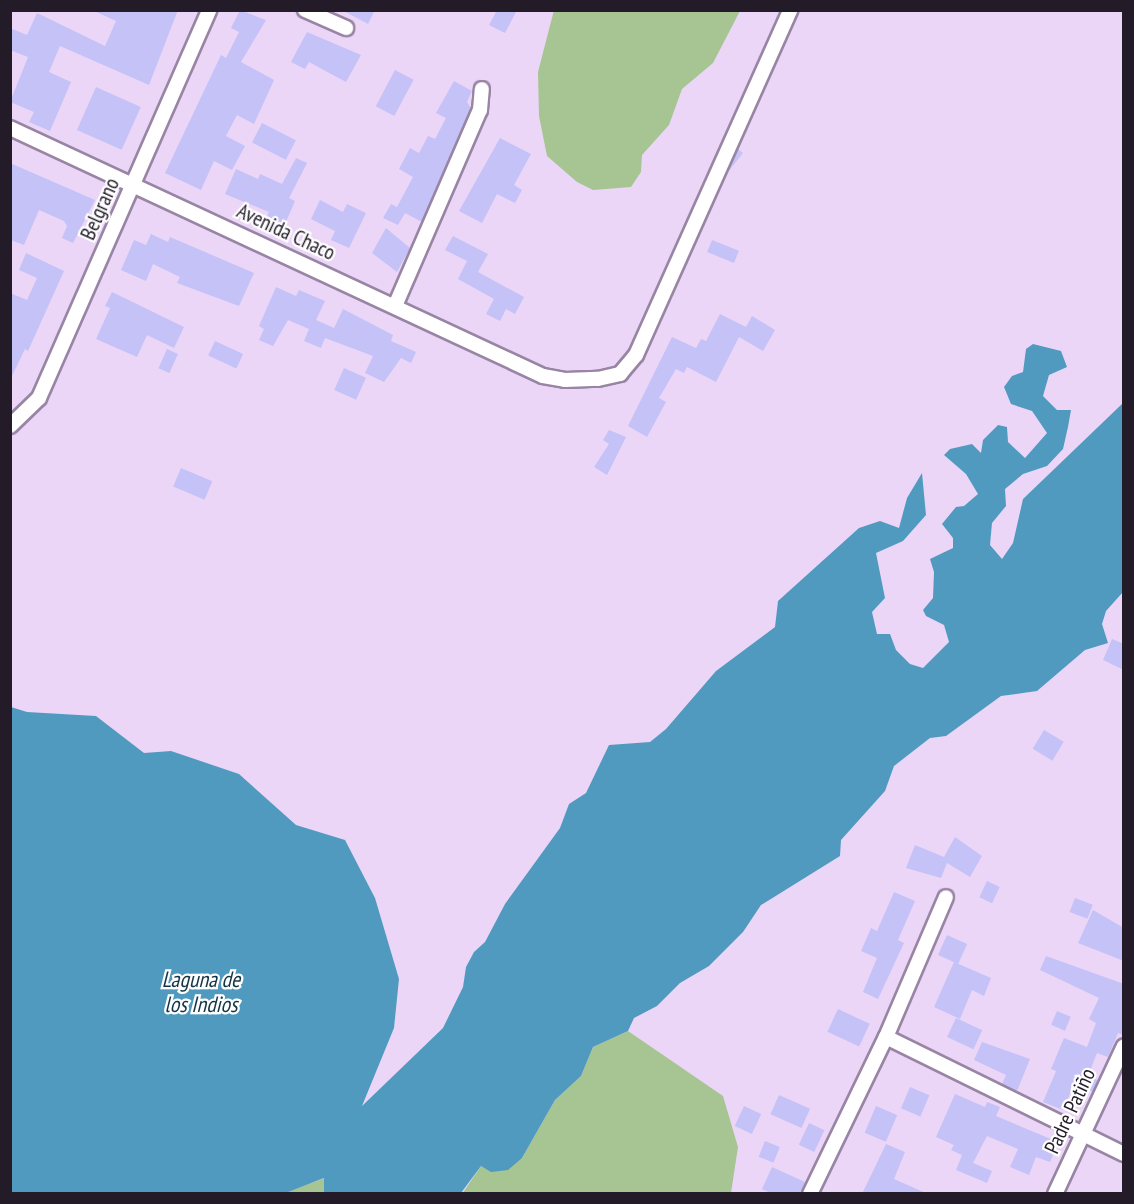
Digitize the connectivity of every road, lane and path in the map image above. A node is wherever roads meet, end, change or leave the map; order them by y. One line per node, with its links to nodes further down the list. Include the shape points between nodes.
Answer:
1 (209, 10): 7 (street, Belgrano)
2 (305, 10): 4 (street)
3 (790, 10): 8 (street, Avenida Chaco, via 636,355 620,374 564,380 543,376)
4 (346, 28)
5 (482, 89): 8 (street, via 480,110)
6 (10, 128): 7 (street, Avenida Chaco)
7 (134, 184): 8 (street, Avenida Chaco); 9 (street, Belgrano, via 39,398)
8 (395, 306)
9 (15, 423)
10 (946, 897): 11 (street)
11 (886, 1037): 13 (street); 15 (street)
12 (1124, 1046): 13 (street, Padre Patiño)
13 (1083, 1135): 14 (street); 16 (street, Padre Patiño)
14 (1124, 1154)
15 (810, 1194)
16 (1055, 1194)

